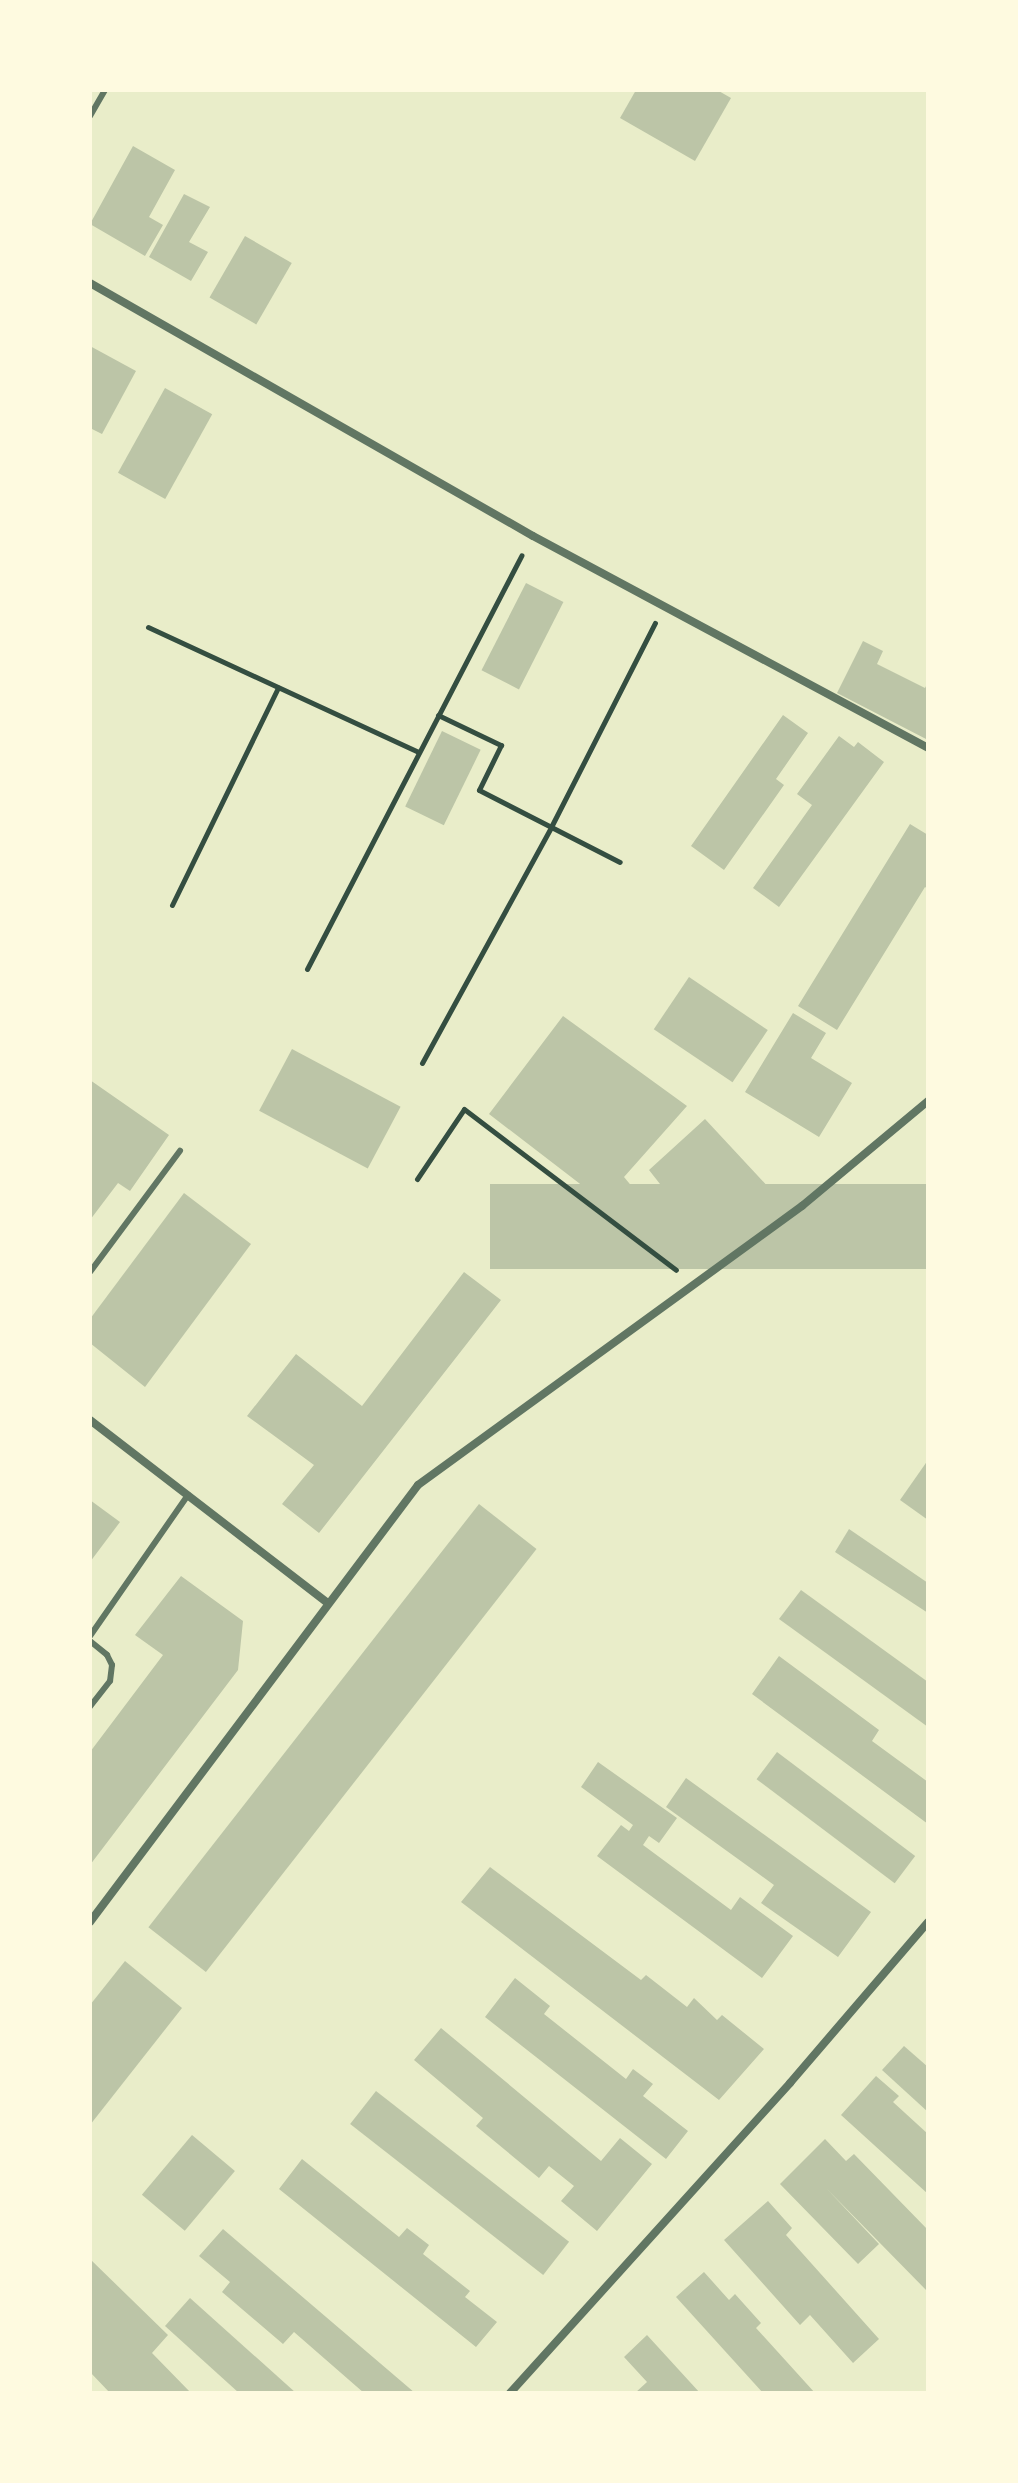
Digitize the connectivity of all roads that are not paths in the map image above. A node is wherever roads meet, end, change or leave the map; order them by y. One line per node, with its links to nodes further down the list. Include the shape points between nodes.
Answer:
1 (105, 90): 2 (lane)
2 (90, 116)
3 (90, 283): 4 (street, via 533,536)
4 (928, 748)
5 (928, 1101): 10 (street, via 802,1206 418,1485)
6 (180, 1151): 7 (lane)
7 (90, 1272)
8 (90, 1420): 9 (street)
9 (189, 1493): 10 (street); 11 (lane)
10 (328, 1603): 13 (street)
11 (90, 1639): 12 (lane, via 112,1665 110,1681)
12 (90, 1707)
13 (90, 1922)
14 (928, 1922): 15 (street)
15 (510, 2393)

